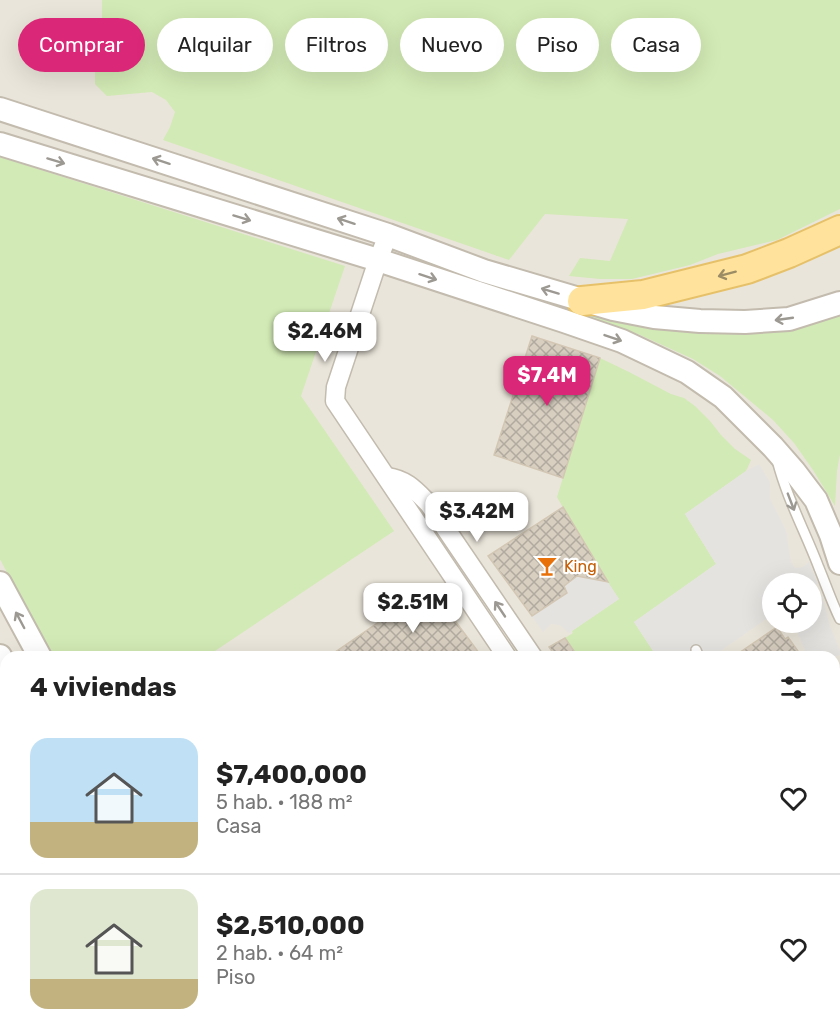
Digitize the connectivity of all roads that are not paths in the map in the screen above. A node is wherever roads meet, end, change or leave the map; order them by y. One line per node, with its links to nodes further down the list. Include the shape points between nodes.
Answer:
1 (0, 109): 4 (street, one-way to 1)
2 (0, 144): 5 (street, one-way to 5)
3 (840, 230): 6 (main road, one-way to 6, via 747,269 643,295)
4 (388, 235): 5 (street); 6 (street, one-way to 4, via 484,271)
5 (378, 260): 8 (street, one-way to 8, via 622,341 687,372 723,397); 9 (street, via 334,400)
6 (582, 301): 7 (street, one-way to 6, via 789,319 745,322 654,317)
7 (840, 303)
8 (773, 447): 10 (street, via 816,500); 12 (lane, one-way to 12, via 793,509)
9 (387, 477): 14 (street); 15 (street, one-way to 9, via 429,504 400,479)
10 (840, 563)
11 (0, 583): 13 (street, one-way to 11)
12 (840, 619)
13 (37, 651)
14 (503, 651)
15 (529, 651)

